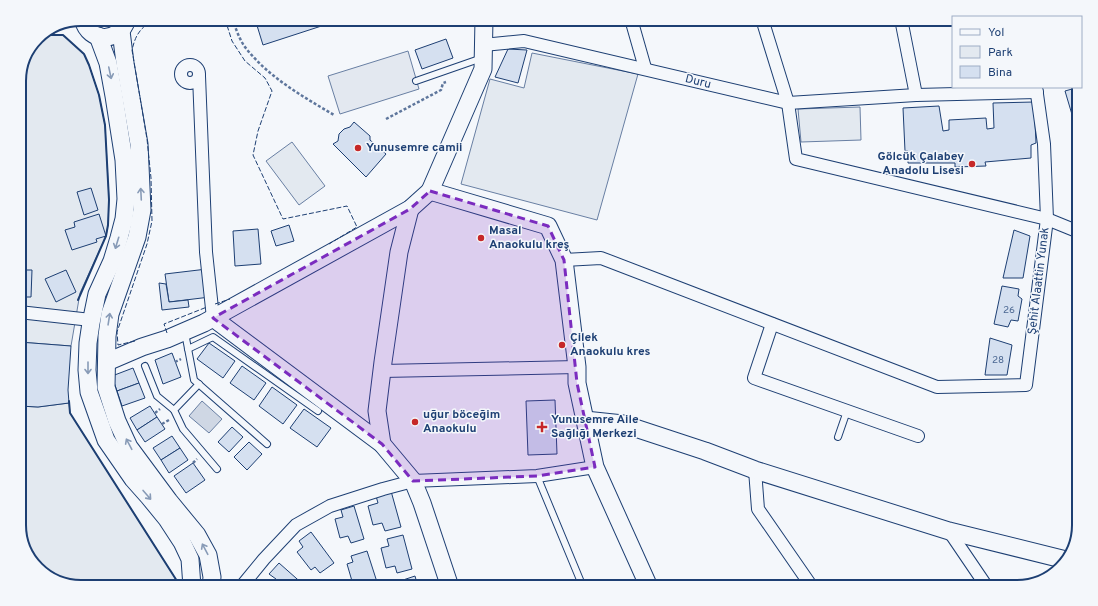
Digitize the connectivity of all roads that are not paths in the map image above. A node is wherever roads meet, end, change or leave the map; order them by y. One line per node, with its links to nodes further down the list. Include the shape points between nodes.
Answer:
1 (85, 26): 8 (street)
2 (122, 26): 8 (street, via 113,36)
3 (126, 26): 27 (street, one-way to 3, via 110,314 137,237 142,210 138,144 125,63)
4 (484, 26): 9 (street)
5 (633, 26): 10 (street)
6 (764, 26): 15 (street)
7 (902, 26): 14 (street)
8 (98, 36): 23 (street, one-way to 23, via 108,63 114,96 124,160 126,199 119,238 97,294)
9 (483, 51): 10 (street, Duru, via 524,40); 12 (lane); 16 (street, via 483,69)
10 (645, 68): 15 (street, Duru)
11 (199, 76): 22 (street, via 206,252)
12 (416, 80)
13 (1036, 90): 14 (street, Duru); 18 (street, Şehit Alaattin Yunak, via 1044,144)
14 (916, 95): 15 (street, Duru)
15 (788, 103): 18 (street, via 796,159)
16 (430, 191): 17 (street); 20 (street, via 548,226)
17 (410, 209): 22 (street); 30 (street, via 399,252)
18 (1047, 219): 19 (street); 24 (street, Şehit Alaattin Yunak, via 1026,385 936,387)
19 (1072, 229)
20 (564, 260): 24 (street, via 601,258); 29 (street)
21 (26, 313): 23 (street)
22 (213, 318): 25 (street); 39 (street)
23 (91, 320): 47 (street, one-way to 47, via 87,370 89,392 98,420 106,440 182,542 190,559)
24 (772, 324): 34 (street, via 754,378)
25 (184, 332): 26 (lane); 27 (street, via 142,346)
26 (188, 349): 31 (lane, via 194,380); 33 (lane, via 214,337)
27 (107, 362): 48 (street, one-way to 27, via 208,555 197,534 129,447 106,387)
28 (146, 366): 32 (lane, via 157,396)
29 (577, 367): 30 (street); 35 (street, via 577,383)
30 (382, 371): 39 (street, via 377,411)
31 (199, 384): 32 (lane); 38 (lane)
32 (174, 410): 41 (lane, via 183,429)
33 (318, 411)
34 (848, 411): 36 (street); 37 (lane)
35 (585, 420): 40 (street); 42 (street, via 623,424)
36 (918, 436)
37 (838, 437)
38 (267, 444)
39 (382, 444): 44 (street)
40 (595, 467): 43 (street); 52 (street)
41 (217, 469)
42 (755, 470): 45 (street); 53 (street, via 758,509)
43 (537, 476): 44 (street); 51 (lane)
44 (413, 481): 49 (street, via 330,506 296,525); 50 (street)
45 (949, 531): 46 (street); 54 (street)
46 (1060, 559)
47 (192, 580)
48 (212, 580)
49 (247, 580)
50 (448, 580)
51 (580, 580)
52 (646, 580)
53 (807, 580)
54 (982, 580)

